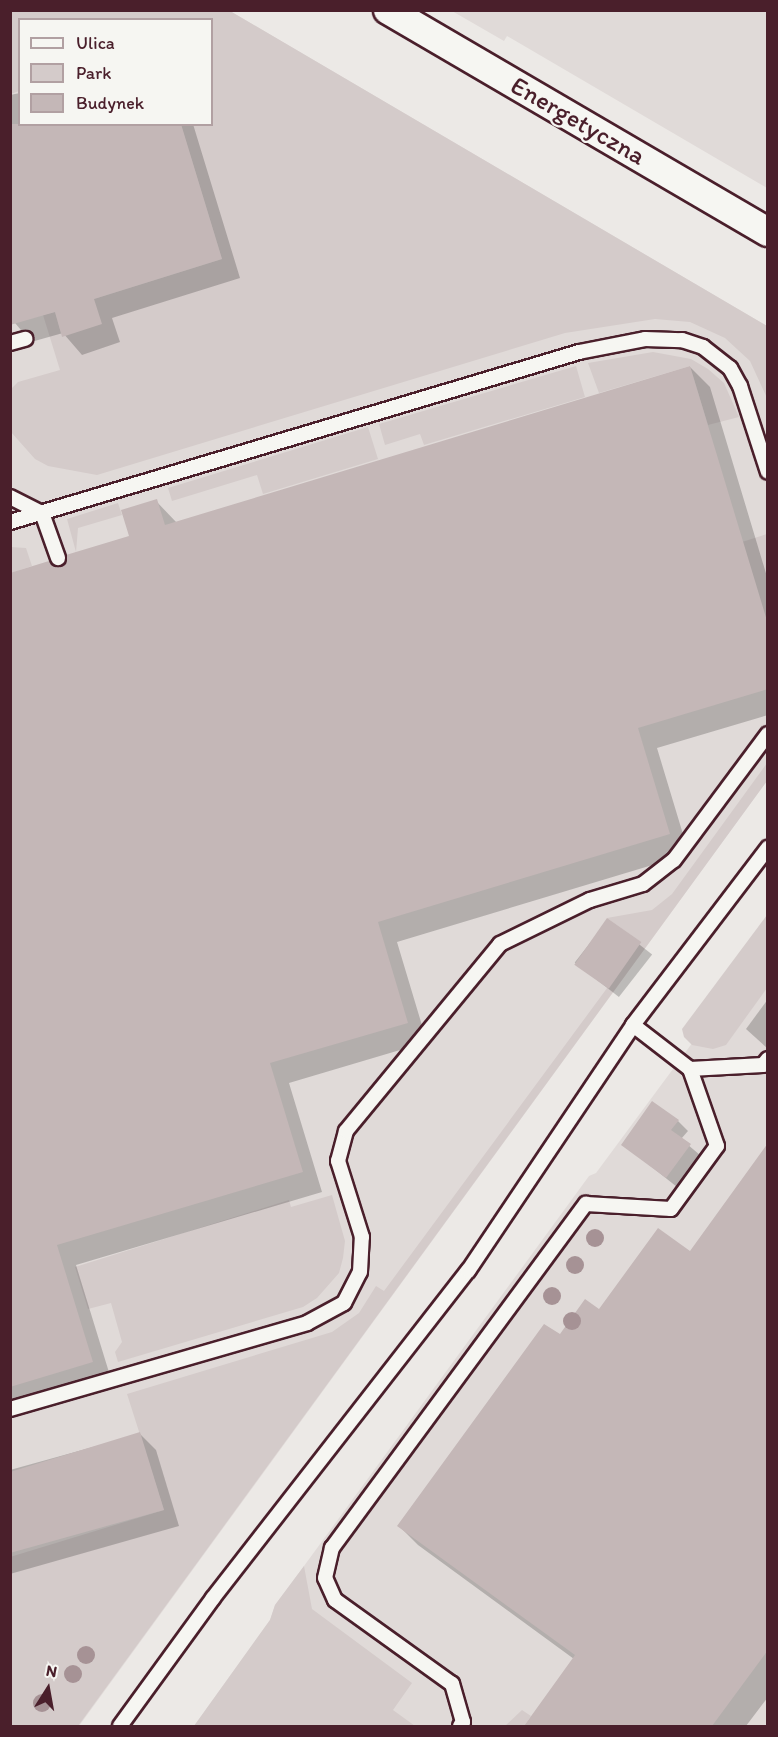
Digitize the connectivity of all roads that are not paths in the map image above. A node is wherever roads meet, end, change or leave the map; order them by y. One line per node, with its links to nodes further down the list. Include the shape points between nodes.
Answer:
1 (388, 10): 2 (street, Energetyczna)
2 (768, 232)
3 (25, 339): 4 (lane)
4 (10, 343)
5 (768, 472): 7 (lane, via 740,386 730,368 703,347 665,338 579,351)
6 (10, 497): 7 (lane)
7 (42, 513): 8 (lane); 9 (lane)
8 (10, 522)
9 (58, 558)
10 (768, 734): 15 (lane, via 674,860 643,884 590,900 500,944 346,1131 338,1161 362,1237 360,1272 344,1303 308,1323)
11 (768, 848): 12 (lane)
12 (633, 1025): 14 (lane); 16 (lane, via 468,1271 213,1598)
13 (768, 1059): 14 (lane, via 763,1065)
14 (690, 1069): 17 (lane, via 717,1146 672,1209 586,1204 332,1548 325,1578 335,1600 452,1684 463,1722)
15 (10, 1409)
16 (120, 1726)
17 (460, 1726)

